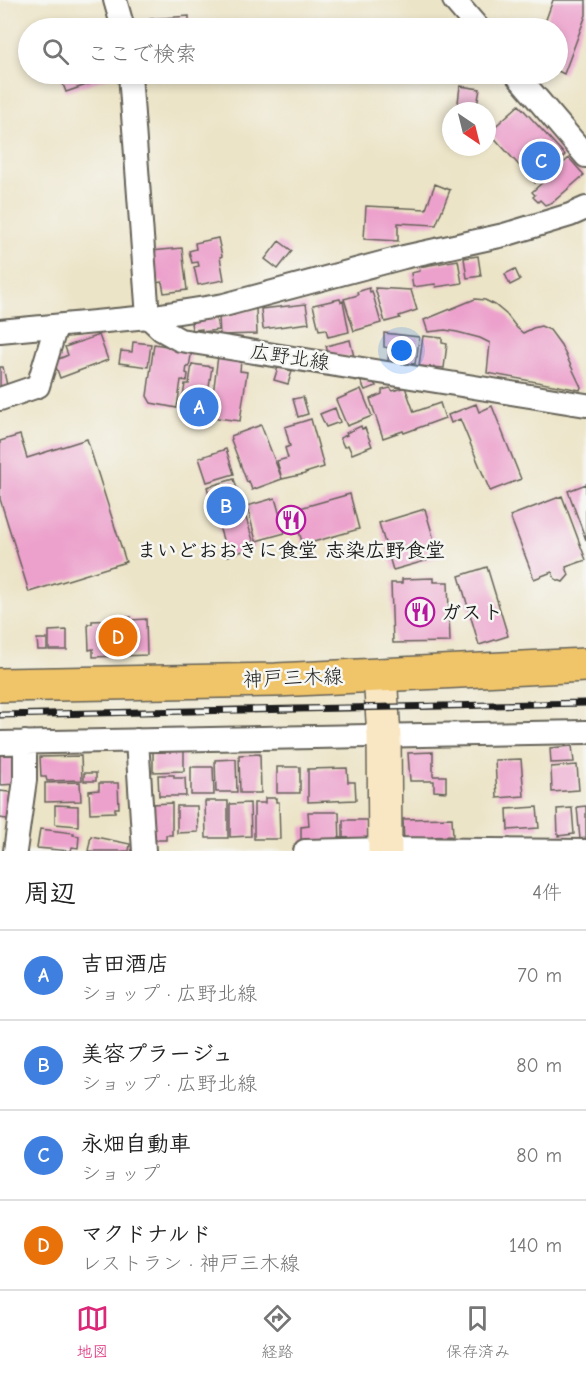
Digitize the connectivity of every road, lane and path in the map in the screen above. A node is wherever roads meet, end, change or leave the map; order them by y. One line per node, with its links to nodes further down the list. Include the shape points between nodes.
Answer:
1 (115, 0): 3 (street)
2 (454, 0): 4 (street)
3 (120, 18)
4 (469, 18)
5 (131, 84): 9 (street)
6 (525, 84): 7 (street)
7 (586, 156)
8 (586, 208): 9 (street, via 504,235 224,305)
9 (148, 317): 10 (street); 13 (street, 広野北線, via 180,340)
10 (56, 326): 11 (street); 12 (street, via 38,386)
11 (0, 331)
12 (0, 399)
13 (586, 405)
14 (586, 665): 15 (main road, 神戸三木線)
15 (380, 675): 16 (main road, 神戸三木線); 18 (street)
16 (0, 685)
17 (586, 732): 18 (street)
18 (384, 736): 19 (street); 22 (street)
19 (137, 740): 20 (street); 24 (street)
20 (25, 742): 21 (street); 23 (street, via 25,780)
21 (0, 743)
22 (385, 850): 25 (street); 26 (street)
23 (15, 851)
24 (144, 851)
25 (305, 851)
26 (586, 851)

